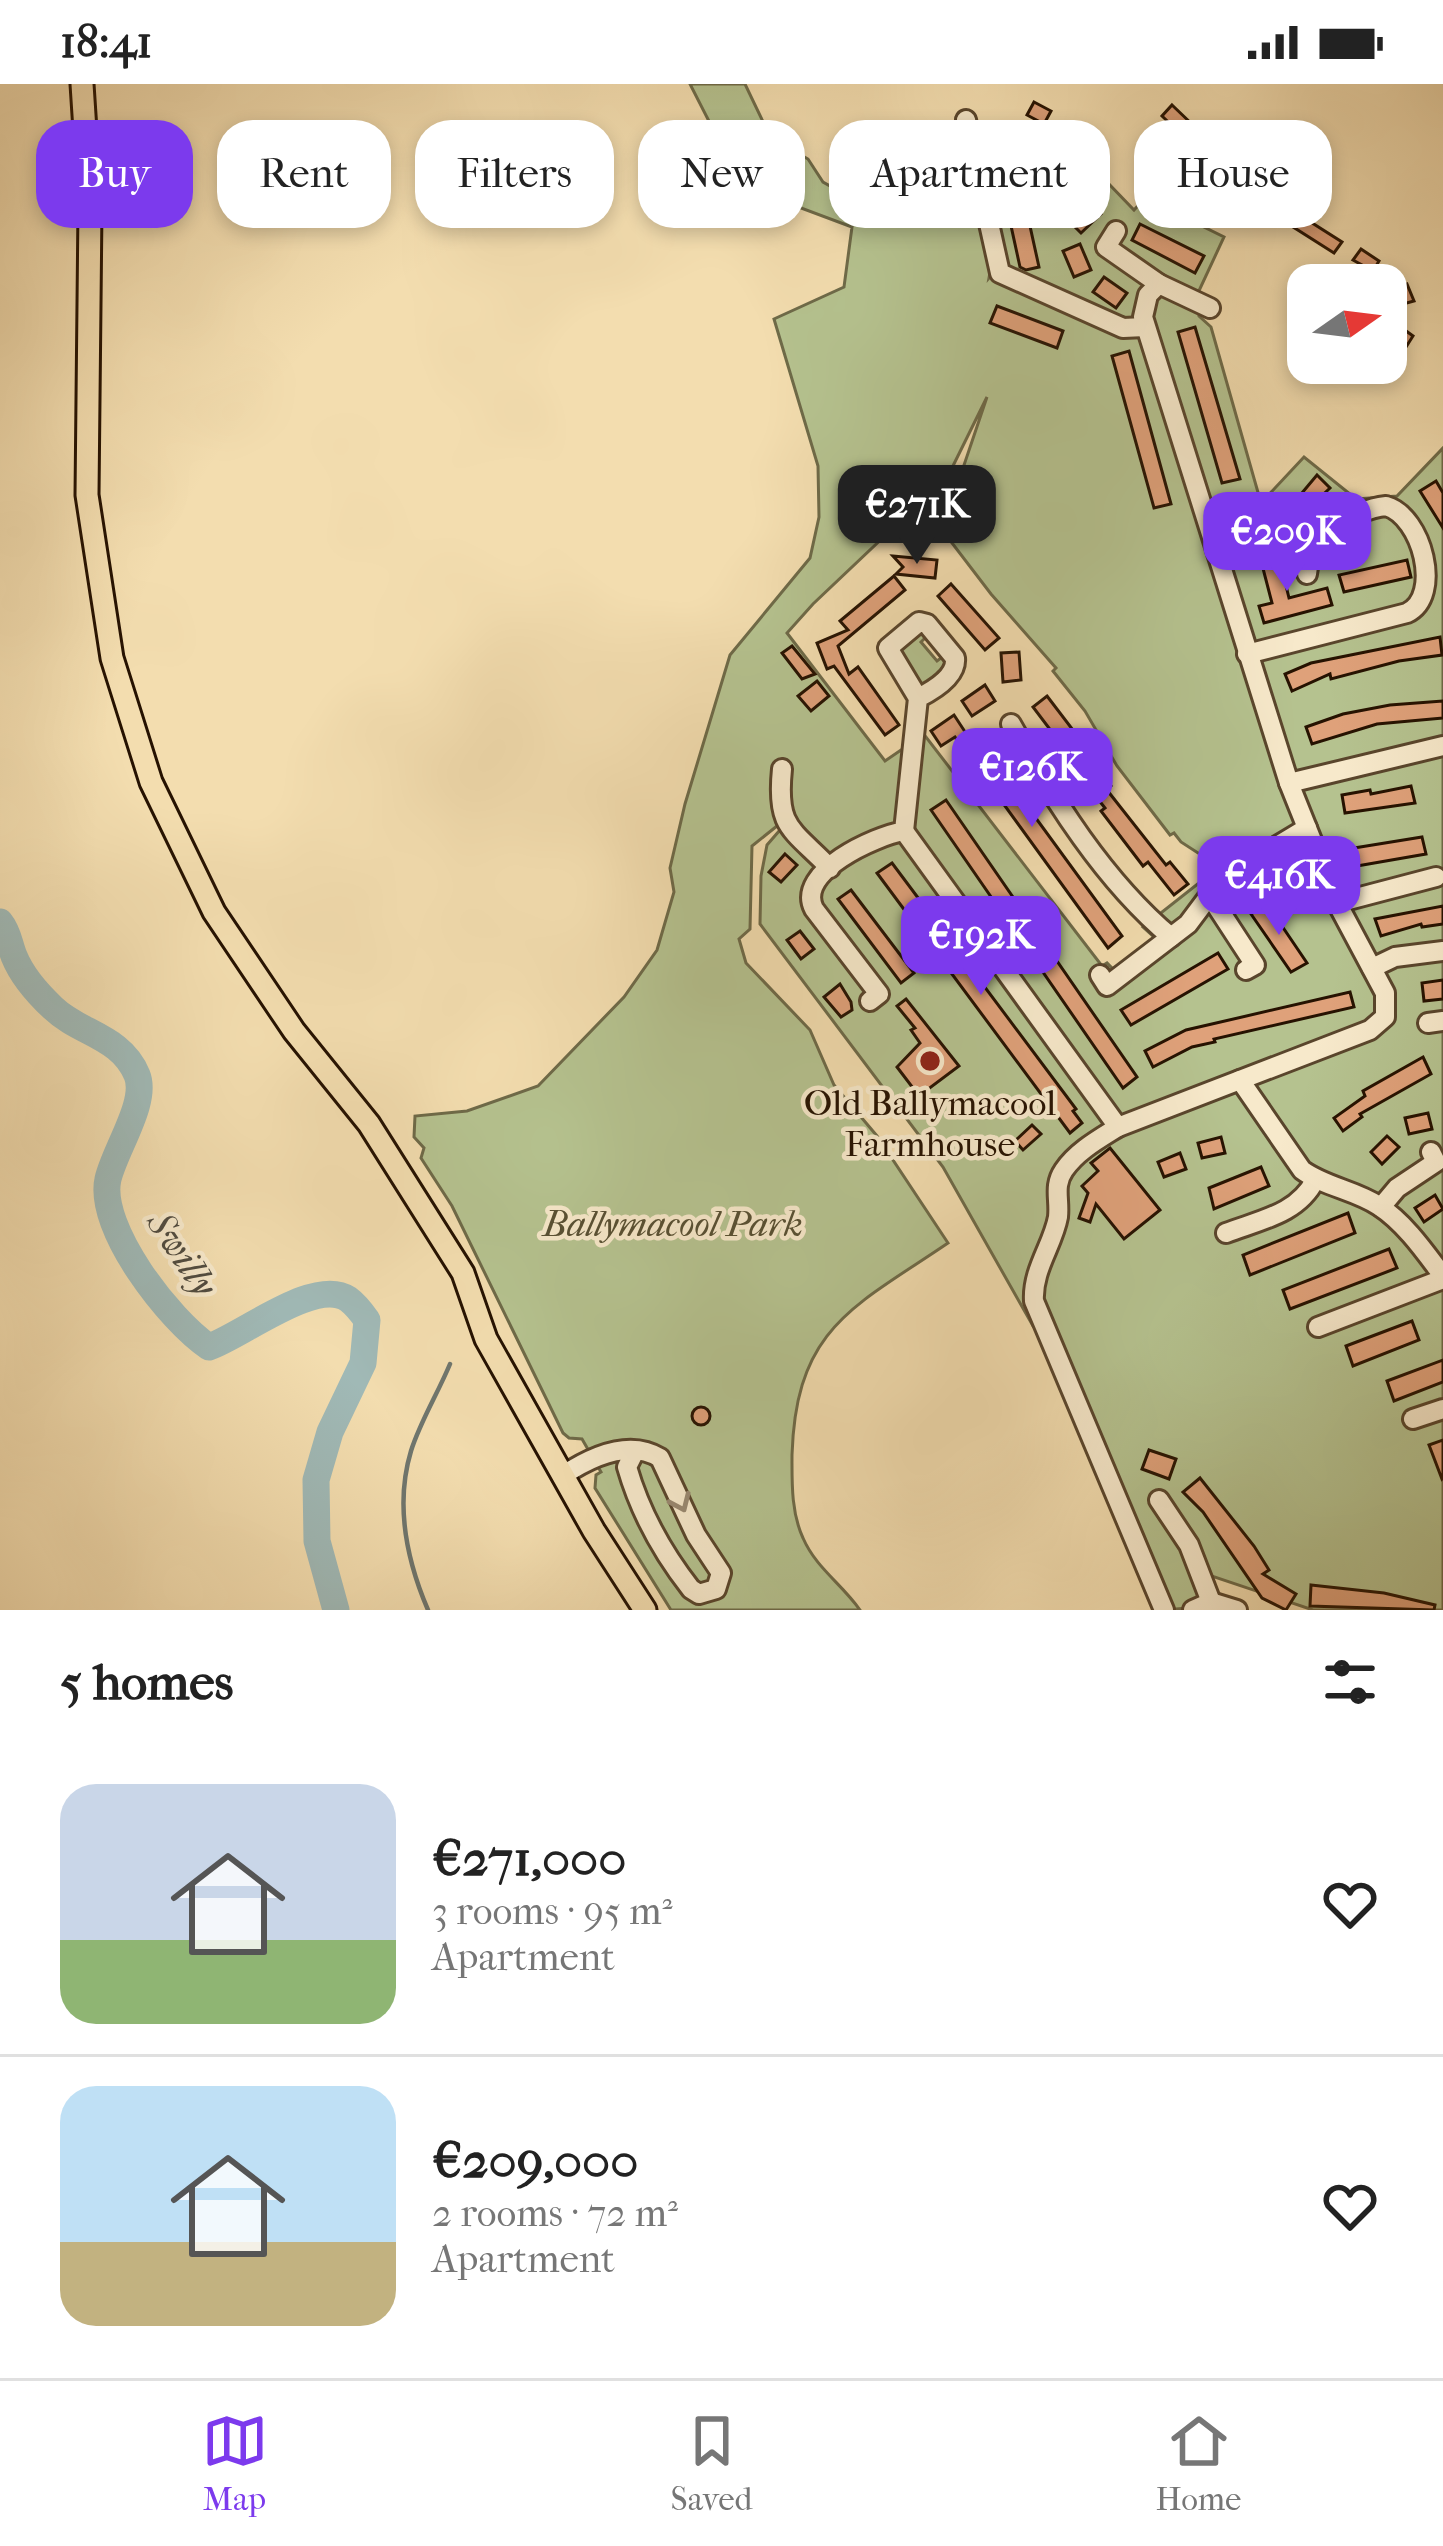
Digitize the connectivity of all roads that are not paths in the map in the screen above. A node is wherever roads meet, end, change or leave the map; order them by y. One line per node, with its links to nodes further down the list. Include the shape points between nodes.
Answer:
1 (82, 84): 38 (main road, via 90,208 87,495 112,658 144,763 214,911 369,1124 463,1273 486,1339)
2 (988, 228): 6 (street, via 1000,273 1124,328)
3 (1116, 231): 4 (street, via 1106,247)
4 (1159, 284): 5 (street); 6 (street, via 1144,305)
5 (1210, 308)
6 (1145, 326): 8 (street)
7 (1307, 574): 8 (street, via 1335,529 1362,512 1392,507 1419,542 1429,593 1408,613)
8 (1247, 654): 13 (street)
9 (918, 698): 15 (street)
10 (1011, 724): 20 (street, via 1084,839)
11 (1443, 746): 13 (street)
12 (782, 769): 16 (street, via 781,817)
13 (1289, 783): 14 (street)
14 (1307, 828): 18 (street, via 1248,861); 19 (street)
15 (904, 831): 16 (street, via 877,836); 27 (street)
16 (830, 868): 25 (street, via 809,901 879,994)
17 (1436, 877): 19 (street)
18 (1210, 896): 20 (street); 23 (street, via 1255,965)
19 (1336, 903): 22 (street)
20 (1171, 937): 24 (street, via 1107,986)
21 (1443, 951): 22 (street)
22 (1372, 968): 26 (street, via 1387,1002 1380,1024)
23 (1246, 970)
24 (1100, 975)
25 (870, 1001)
26 (1240, 1080): 27 (street); 29 (street)
27 (1118, 1127): 43 (street, via 1063,1171 1057,1184 1065,1211 1034,1290)
28 (1435, 1160): 30 (street)
29 (1315, 1180): 30 (street); 31 (street, via 1291,1208)
30 (1381, 1207): 32 (street)
31 (1227, 1234)
32 (1443, 1278): 33 (street)
33 (1318, 1327)
34 (1443, 1408): 35 (street)
35 (1413, 1419)
36 (635, 1451): 37 (street); 39 (street, via 626,1467); 39 (street, one-way to 39, via 660,1458 721,1573 716,1589 691,1589)
37 (595, 1455): 38 (street); 39 (street)
38 (562, 1476): 42 (main road)
39 (632, 1489)
40 (1159, 1501): 41 (street, via 1189,1545)
41 (1202, 1606): 44 (street)
42 (645, 1610)
43 (1164, 1610)
44 (1237, 1610)

